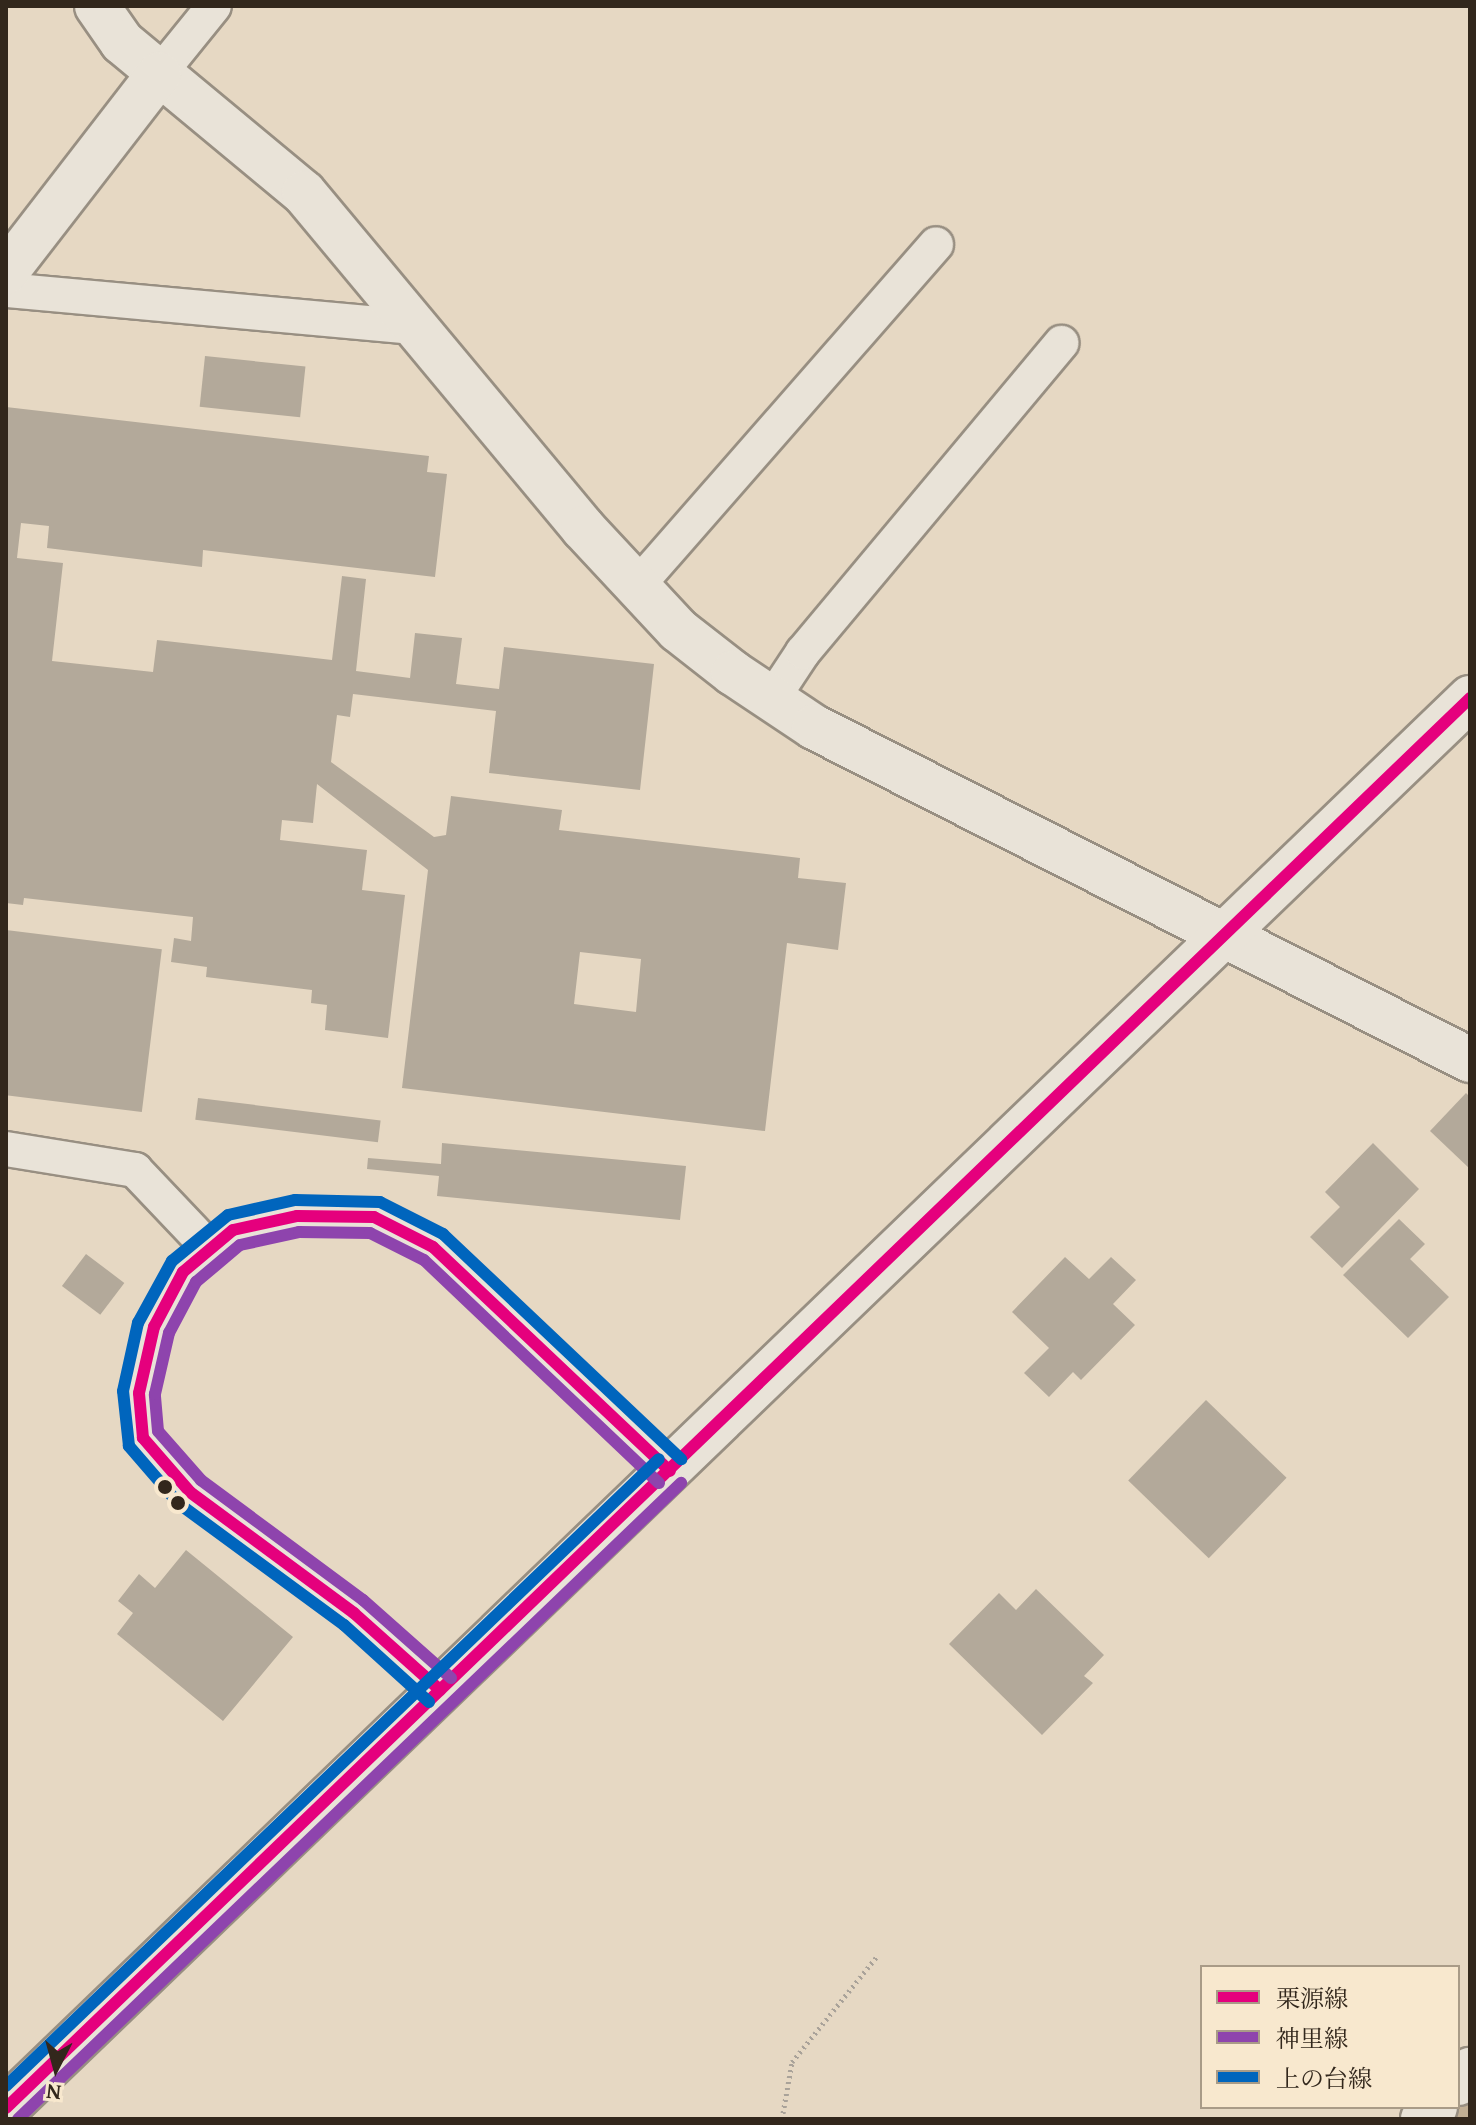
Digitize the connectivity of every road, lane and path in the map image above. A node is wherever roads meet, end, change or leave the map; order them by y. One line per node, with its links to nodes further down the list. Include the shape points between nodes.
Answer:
1 (97, 6): 3 (street, via 122,42)
2 (214, 6): 3 (lane)
3 (159, 74): 5 (street); 7 (street, via 304,193)
4 (936, 244): 9 (lane)
5 (6, 272)
6 (6, 290): 7 (lane)
7 (416, 327): 9 (street)
8 (1061, 343): 11 (lane, via 803,652)
9 (637, 586): 11 (street, via 678,630)
10 (1470, 698): 12 (street)
11 (772, 699): 12 (street, via 814,727)
12 (1223, 932): 13 (street); 16 (street)
13 (1470, 1060)
14 (6, 1149): 15 (lane, via 116,1162 135,1170)
15 (210, 1249): 16 (lane, via 233,1230 297,1216 374,1217 433,1247); 17 (lane, via 183,1272 154,1327 139,1393 143,1438 190,1492 354,1613)
16 (670, 1471): 17 (street)
17 (440, 1690): 19 (street)
18 (878, 1955): 20 (path, via 792,2062)
19 (6, 2108)
20 (782, 2119)

